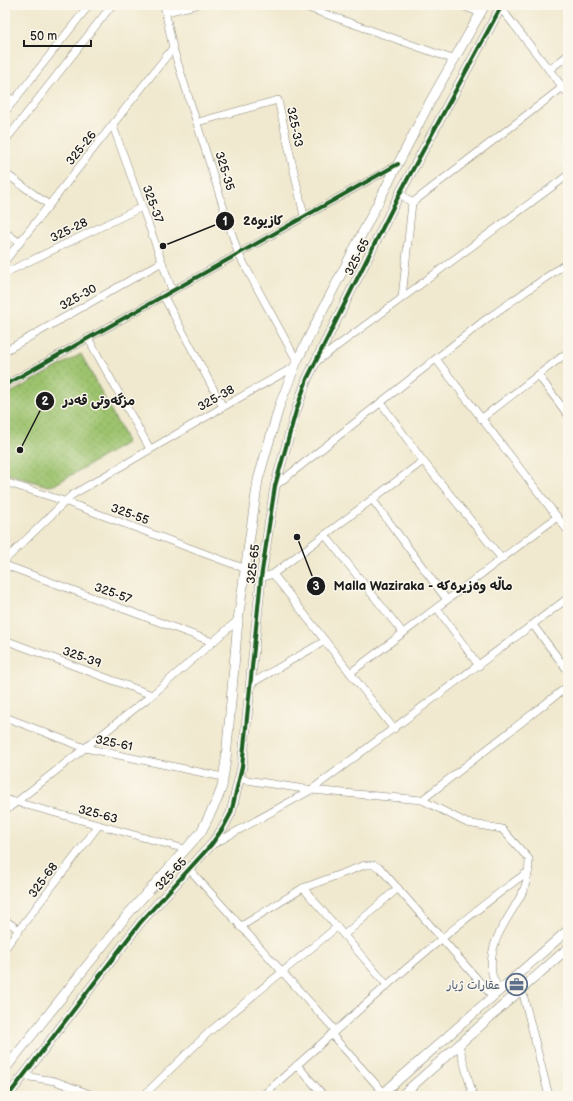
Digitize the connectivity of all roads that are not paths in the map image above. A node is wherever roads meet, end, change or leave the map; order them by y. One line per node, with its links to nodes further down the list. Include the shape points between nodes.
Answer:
1 (89, 5): 16 (street)
2 (112, 5): 20 (street)
3 (196, 5): 7 (street)
4 (300, 5): 11 (street)
5 (460, 5): 8 (street)
6 (500, 6): 12 (street); 24 (street, 325-65)
7 (165, 8): 9 (street, 325-35)
8 (483, 9): 11 (street, 325-65)
9 (174, 48): 18 (street, 325-35); 19 (street, 325-26)
10 (568, 55): 12 (street)
11 (455, 60): 21 (street, 325-65)
12 (549, 70): 13 (street)
13 (563, 87): 15 (street); 25 (street)
14 (5, 94): 16 (street)
15 (568, 94)
16 (14, 101): 17 (street)
17 (5, 112)
18 (198, 122): 28 (street, 325-33, via 278,100); 31 (street, 325-35)
19 (113, 126): 26 (street, 325-26); 27 (street, 325-37)
20 (5, 142)
21 (398, 164): 28 (street); 44 (street, 325-65)
22 (5, 173): 26 (street)
23 (568, 176): 38 (street)
24 (400, 193): 25 (street); 43 (street, 325-65)
25 (412, 203): 38 (street)
26 (49, 205): 30 (street, 325-26)
27 (142, 207): 33 (street, 325-37); 35 (street, 325-28)
28 (304, 216): 31 (street)
29 (5, 232): 30 (street)
30 (20, 243): 32 (street, 325-26)
31 (238, 253): 36 (street); 44 (street, 325-35)
32 (5, 261)
33 (162, 262): 36 (street, 325-37); 40 (street, 325-30)
34 (568, 262): 42 (street, via 485,320)
35 (5, 273)
36 (172, 290): 37 (street)
37 (163, 295): 39 (street); 48 (street)
38 (402, 298): 43 (street)
39 (88, 338): 46 (street); 51 (street)
40 (5, 351)
41 (568, 352): 45 (street)
42 (436, 359): 47 (street); 50 (street)
43 (316, 361): 54 (street, 325-65, via 301,396)
44 (296, 364): 48 (street, 325-38); 58 (street, 325-65, via 266,449)
45 (538, 375): 49 (street); 50 (street)
46 (5, 385)
47 (381, 403): 52 (street); 54 (street)
48 (222, 407): 51 (street, 325-38)
49 (568, 414)
50 (481, 419): 57 (street)
51 (150, 449): 56 (street, 325-38)
52 (423, 461): 55 (street); 62 (street)
53 (5, 482): 56 (street, 325-55)
54 (275, 486): 59 (street, 325-65)
55 (372, 499): 61 (street); 69 (street)
56 (64, 501): 63 (street, 325-38); 65 (street, 325-55)
57 (557, 517): 60 (street); 62 (street)
58 (251, 522): 59 (street); 65 (street, 325-65)
59 (269, 524): 67 (street, 325-65)
60 (568, 531)
61 (325, 535): 66 (street); 73 (street)
62 (502, 559): 69 (street)
63 (5, 560)
64 (5, 565): 76 (street, 325-57)
65 (246, 569): 71 (street, 325-65)
66 (273, 574): 67 (street); 75 (street)
67 (261, 578): 80 (street, 325-65)
68 (568, 598): 72 (street)
69 (447, 600): 70 (street)
70 (437, 608): 73 (street); 77 (street)
71 (238, 620): 76 (street); 86 (street, 325-65, via 226,759)
72 (533, 625): 77 (street); 78 (street)
73 (403, 633): 79 (street)
74 (5, 640): 82 (street, 325-39)
75 (325, 641): 79 (street); 80 (street)
76 (213, 642): 82 (street)
77 (479, 666): 84 (street)
78 (568, 671)
79 (350, 673): 84 (street)
80 (250, 684): 87 (street, 325-65)
81 (568, 686): 90 (street)
82 (152, 695): 85 (street)
83 (5, 717): 85 (street, 325-61)
84 (394, 729): 88 (street)
85 (85, 748): 86 (street, 325-61); 91 (street)
86 (222, 777): 95 (street, 325-65, via 222,787 212,812 201,832)
87 (240, 779): 88 (street); 94 (street, 325-65, via 231,812)
88 (311, 790): 90 (street); 94 (street)
89 (5, 799): 91 (street, 325-63)
90 (422, 800): 97 (street, via 467,823 502,829 529,859)
91 (16, 803): 92 (street); 93 (street, 325-63)
92 (5, 811)
93 (99, 825): 95 (street, 325-63); 105 (street, 325-68)
94 (212, 845): 96 (street, 325-65)
95 (185, 849): 100 (street, 325-65)
96 (189, 869): 102 (street, 325-65); 103 (street)
97 (529, 871): 108 (street); 116 (street, via 524,889 501,927 492,958)
98 (303, 888): 99 (street, via 365,864 374,864 380,868); 103 (street); 104 (street)
99 (398, 888): 107 (street); 108 (street)
100 (128, 914): 102 (street); 120 (street, 325-65)
101 (5, 920): 105 (street)
102 (140, 923): 121 (street, 325-65)
103 (240, 927): 113 (street)
104 (337, 927): 107 (street); 113 (street)
105 (19, 930): 109 (street, 325-68)
106 (568, 930): 111 (street)
107 (344, 935): 114 (street)
108 (440, 938): 114 (street); 116 (street)
109 (5, 948)
110 (568, 948): 112 (street)
111 (546, 949): 112 (street); 116 (street)
112 (555, 960): 115 (street)
113 (280, 972): 117 (street); 126 (street, via 209,1032)
114 (387, 985): 117 (street)
115 (522, 990): 118 (street); 131 (street)
116 (496, 994): 123 (street)
117 (333, 1032): 119 (street); 123 (street)
118 (459, 1045): 122 (street); 130 (street)
119 (297, 1066): 127 (street); 128 (street)
120 (5, 1069)
121 (24, 1076): 124 (street, 325-65); 125 (street, via 55,1081)
122 (409, 1093): 129 (street)
123 (382, 1095)
124 (8, 1096)
125 (95, 1096)
126 (143, 1096)
127 (262, 1096)
128 (324, 1096)
129 (401, 1096)
130 (473, 1096)
131 (549, 1096)

